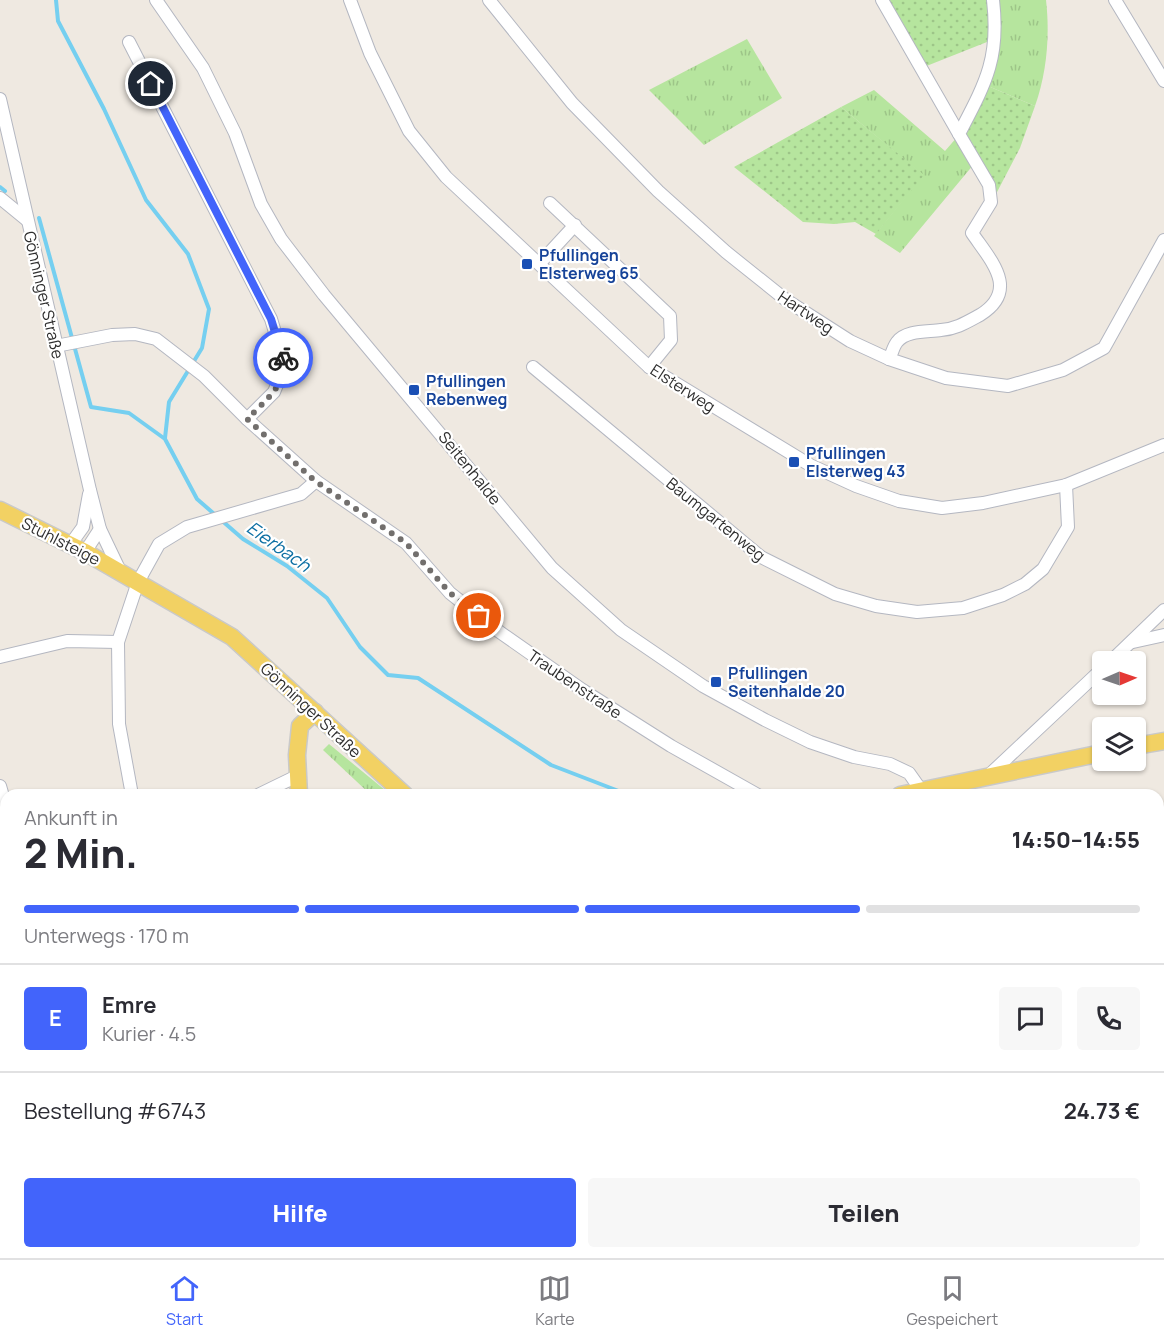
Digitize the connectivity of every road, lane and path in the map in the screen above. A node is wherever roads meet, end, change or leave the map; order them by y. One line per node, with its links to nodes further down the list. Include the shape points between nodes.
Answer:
1 (156, 0): 49 (street, Seitenhalde, via 203,68 235,133 261,204 281,239 552,568 621,630 703,686 810,742 909,772)
2 (350, 0): 16 (street, Elsterweg, via 370,53 409,131 446,177)
3 (489, 0): 18 (street, Hartweg, via 572,103 658,191 786,300 850,341)
4 (882, 0): 10 (street)
5 (993, 0): 10 (street, via 993,58 985,84)
6 (1115, 0): 8 (street)
7 (129, 42): 21 (street, via 271,319 285,365 274,392)
8 (1164, 81)
9 (0, 99): 13 (street, Gönninger Straße)
10 (959, 134): 18 (street, via 989,185 991,202 972,233 1002,284 997,299 987,310 962,325 907,335 897,342)
11 (0, 198): 13 (street)
12 (550, 203): 14 (street)
13 (27, 218): 17 (street, Gönninger Straße)
14 (575, 225): 16 (street); 19 (street, via 670,316 671,340)
15 (1164, 240): 18 (street, Hartweg, via 1104,348 1063,370 1008,386 946,378)
16 (540, 263): 19 (street, Elsterweg)
17 (56, 346): 21 (street, Traubenstraße, via 135,334 156,339 204,376); 25 (street, Gönninger Straße)
18 (889, 359)
19 (649, 367): 24 (street, Elsterweg, via 810,465 899,501 942,508)
20 (533, 368): 24 (street, Baumgartenweg, via 761,557 834,594 876,606 917,612 963,608 1026,584 1043,569 1068,527)
21 (247, 419): 23 (street, Traubenstraße)
22 (1164, 445): 24 (street, Elsterweg)
23 (315, 481): 30 (street, via 301,494 187,527 159,544); 48 (street, Traubenstraße, via 406,543 450,593 494,628 581,689)
24 (1066, 485)
25 (90, 490): 27 (street, Gönninger Straße); 28 (street)
26 (0, 510): 28 (main road, Stuhlsteige)
27 (100, 529): 28 (street); 29 (street, Gönninger Straße)
28 (77, 548): 29 (main road, Stuhlsteige)
29 (122, 574): 30 (main road, Gönninger Straße)
30 (138, 582): 33 (street); 38 (main road, Gönninger Straße, via 232,637)
31 (1164, 610): 34 (street)
32 (1164, 635): 34 (street)
33 (118, 642): 36 (street, via 67,641); 44 (street, via 119,724)
34 (1131, 643): 35 (street)
35 (1122, 651)
36 (0, 657)
37 (1092, 678): 42 (street)
38 (315, 712): 43 (main road, via 300,726); 47 (main road, Gönninger Straße)
39 (1164, 741): 40 (main road)
40 (1146, 744)
41 (1092, 755): 42 (main road)
42 (989, 775): 50 (main road)
43 (297, 776): 45 (street); 46 (main road)
44 (131, 789)
45 (270, 789)
46 (298, 789)
47 (398, 789)
48 (747, 789)
49 (920, 789)
50 (926, 789)

